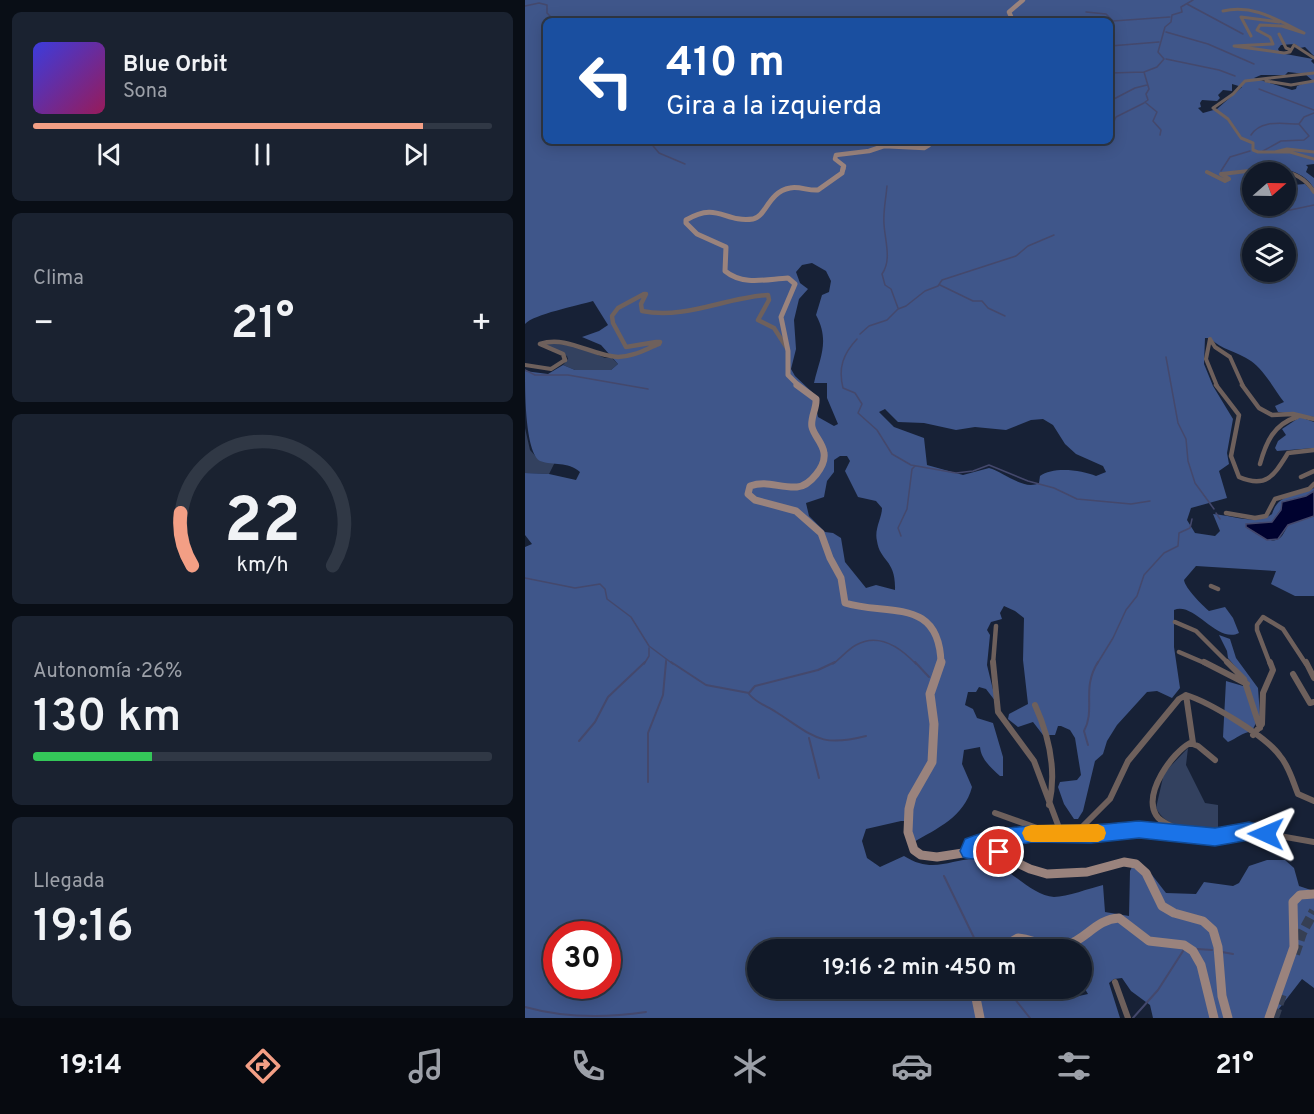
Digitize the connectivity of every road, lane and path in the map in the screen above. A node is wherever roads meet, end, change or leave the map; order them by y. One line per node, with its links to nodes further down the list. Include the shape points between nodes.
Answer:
1 (1022, 2): 3 (main road, via 1009,12)
2 (1223, 11): 4 (street, via 1240,6 1284,21)
3 (1012, 18)
4 (1293, 28): 6 (street, via 1262,18 1241,17); 7 (street, via 1304,33 1260,25 1257,30 1270,37 1273,44 1234,46)
5 (1279, 34): 7 (street)
6 (1251, 36)
7 (1289, 50): 9 (street, via 1295,45)
8 (1298, 55): 9 (street)
9 (1309, 55): 10 (street)
10 (1314, 57)
11 (1314, 73): 12 (street)
12 (1260, 79): 13 (street, via 1280,85); 16 (street, via 1244,82 1213,108 1228,119 1241,138 1253,143 1253,150)
13 (1314, 81)
14 (929, 144): 20 (main road, via 922,148 887,146 836,155 835,159 844,166 842,173 818,190 785,189 769,200 764,214 758,218 741,219 712,210 686,220 697,234 726,247 726,271 730,276 794,281 795,288 781,317)
15 (1314, 152): 16 (street, via 1284,149)
16 (1273, 154): 17 (street, via 1291,152)
17 (1314, 159)
18 (1207, 172): 19 (street, via 1225,181 1229,179 1221,174 1279,169 1307,182)
19 (1314, 192)
20 (787, 348): 21 (street, via 774,328 758,320 768,295 658,314 642,311 644,294 616,309 613,323 626,347 657,341 659,344 618,357 581,346 548,341 540,344 565,356); 54 (main road, via 789,378 816,399 812,426 825,457 808,484 791,487 760,482 750,486 748,494 755,500 796,511 821,533 841,578 846,603 898,608 916,615 932,630 941,662 930,695 932,762 911,800 909,840 913,849 926,857)
21 (565, 360): 22 (street, via 548,370)
22 (525, 365)
23 (1303, 417): 24 (street); 25 (street, via 1272,415 1259,408 1241,384 1232,360 1210,339 1208,365 1219,392 1239,415 1231,456 1239,477 1254,482 1268,480 1288,453); 26 (street, via 1292,418 1273,432)
24 (1314, 419)
25 (1314, 450)
26 (1260, 464)
27 (1314, 471): 28 (street)
28 (1301, 477)
29 (1314, 484): 30 (street, via 1275,499 1266,516)
30 (1225, 513)
31 (1211, 586): 32 (street)
32 (1218, 589)
33 (1175, 622): 38 (street, via 1203,638)
34 (996, 627): 47 (street, via 993,668 999,712 1034,761)
35 (1179, 652): 38 (street)
36 (1293, 674): 40 (street, via 1305,698)
37 (1314, 678): 42 (street, via 1283,629 1263,617 1257,630 1273,670 1263,693)
38 (1247, 684): 42 (street)
39 (1186, 695): 43 (street, via 1195,696); 44 (street); 52 (street, via 1128,761 1110,799)
40 (1314, 702)
41 (1035, 705): 47 (street, via 1050,750 1053,790)
42 (1260, 728): 43 (street)
43 (1253, 735): 46 (street, via 1279,754 1298,794)
44 (1193, 743): 45 (street); 51 (street, via 1182,747 1162,771 1153,805 1158,818)
45 (1215, 760)
46 (1314, 801)
47 (1049, 805): 50 (street)
48 (995, 813): 49 (street)
49 (1051, 833): 50 (street); 54 (street, via 981,842 971,845)
50 (1061, 833): 52 (street)
51 (1183, 833): 52 (street, via 1139,830); 53 (street, via 1219,837 1252,831)
52 (1078, 834)
53 (1314, 842)
54 (969, 851): 62 (main road, via 993,850 1028,870 1044,874 1090,871 1127,862 1138,864 1164,908 1201,919 1215,933 1222,1000)
55 (1314, 894): 63 (main road, via 1300,894 1293,902 1294,947)
56 (1074, 939): 61 (main road, via 1102,920 1119,918 1149,941 1180,944 1194,951)
57 (1115, 982): 60 (street)
58 (976, 999): 59 (main road)
59 (980, 1018)
60 (1128, 1018)
61 (1214, 1018)
62 (1228, 1018)
63 (1269, 1018)

